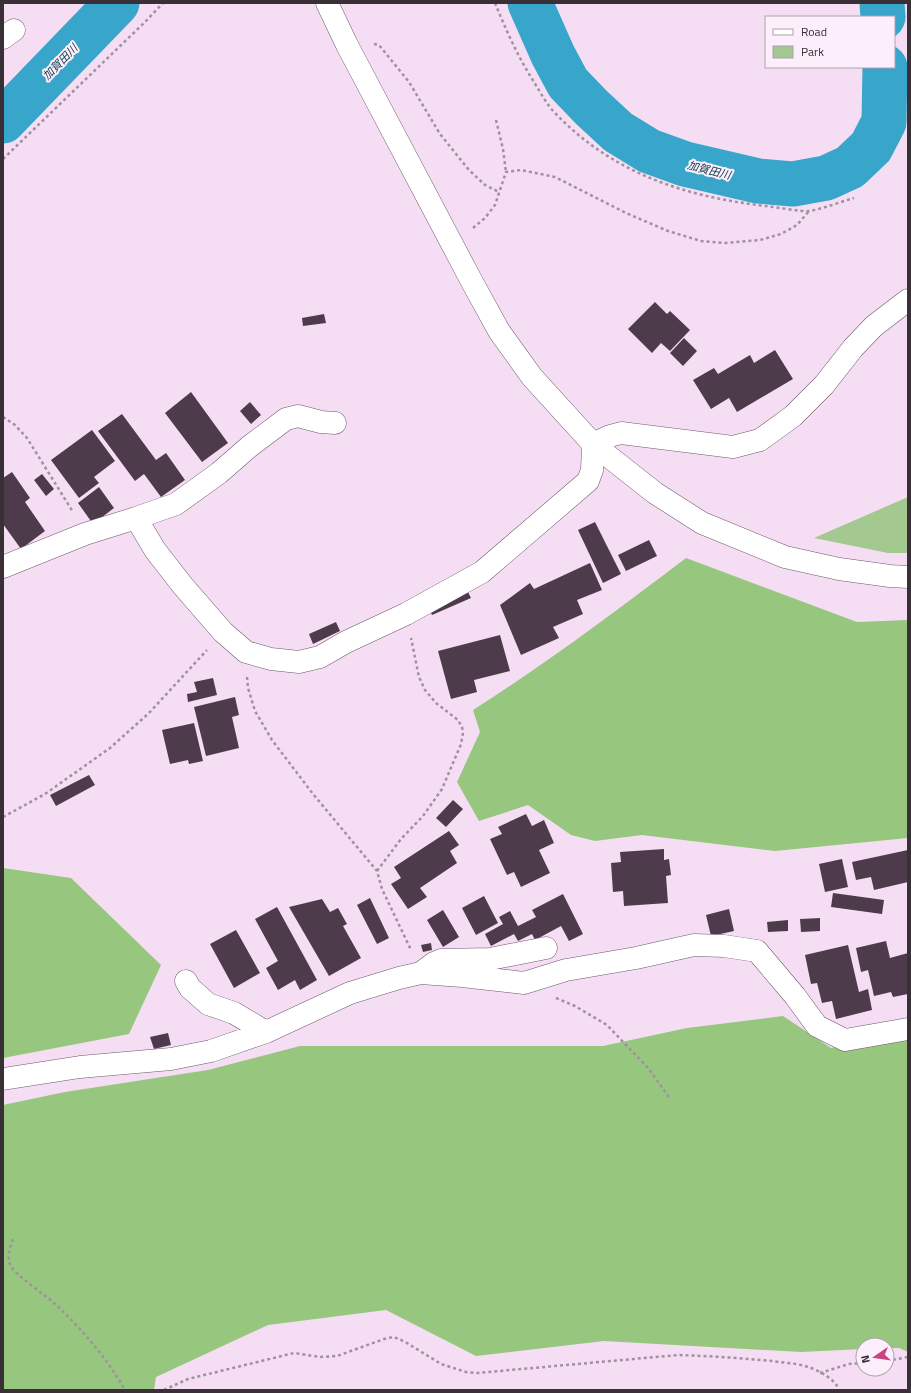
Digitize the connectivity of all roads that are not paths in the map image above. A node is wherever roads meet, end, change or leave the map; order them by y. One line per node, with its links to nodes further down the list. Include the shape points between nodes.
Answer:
1 (330, 11): 4 (street, via 499,331 532,377)
2 (908, 300): 4 (street, via 874,326 824,385 793,416 760,440 733,447 621,433)
3 (334, 423): 5 (street, via 298,416 286,419 176,504)
4 (593, 444): 5 (street, via 592,470 588,480 482,572 320,657 299,662 271,659 246,652 224,632 183,586 155,550); 7 (street, via 655,494 702,522 785,557 839,569)
5 (136, 518): 6 (street, via 85,534)
6 (3, 567)
7 (908, 577)
8 (546, 948): 9 (street, via 490,959 441,960)
9 (420, 973): 11 (street, via 524,983 566,970 694,945 724,946 757,951 817,1026 845,1040); 12 (street, via 350,993)
10 (186, 981): 12 (street, via 208,1004 234,1013)
11 (908, 1029)
12 (266, 1032): 13 (street, via 211,1051 171,1059 80,1067)
13 (3, 1080)

